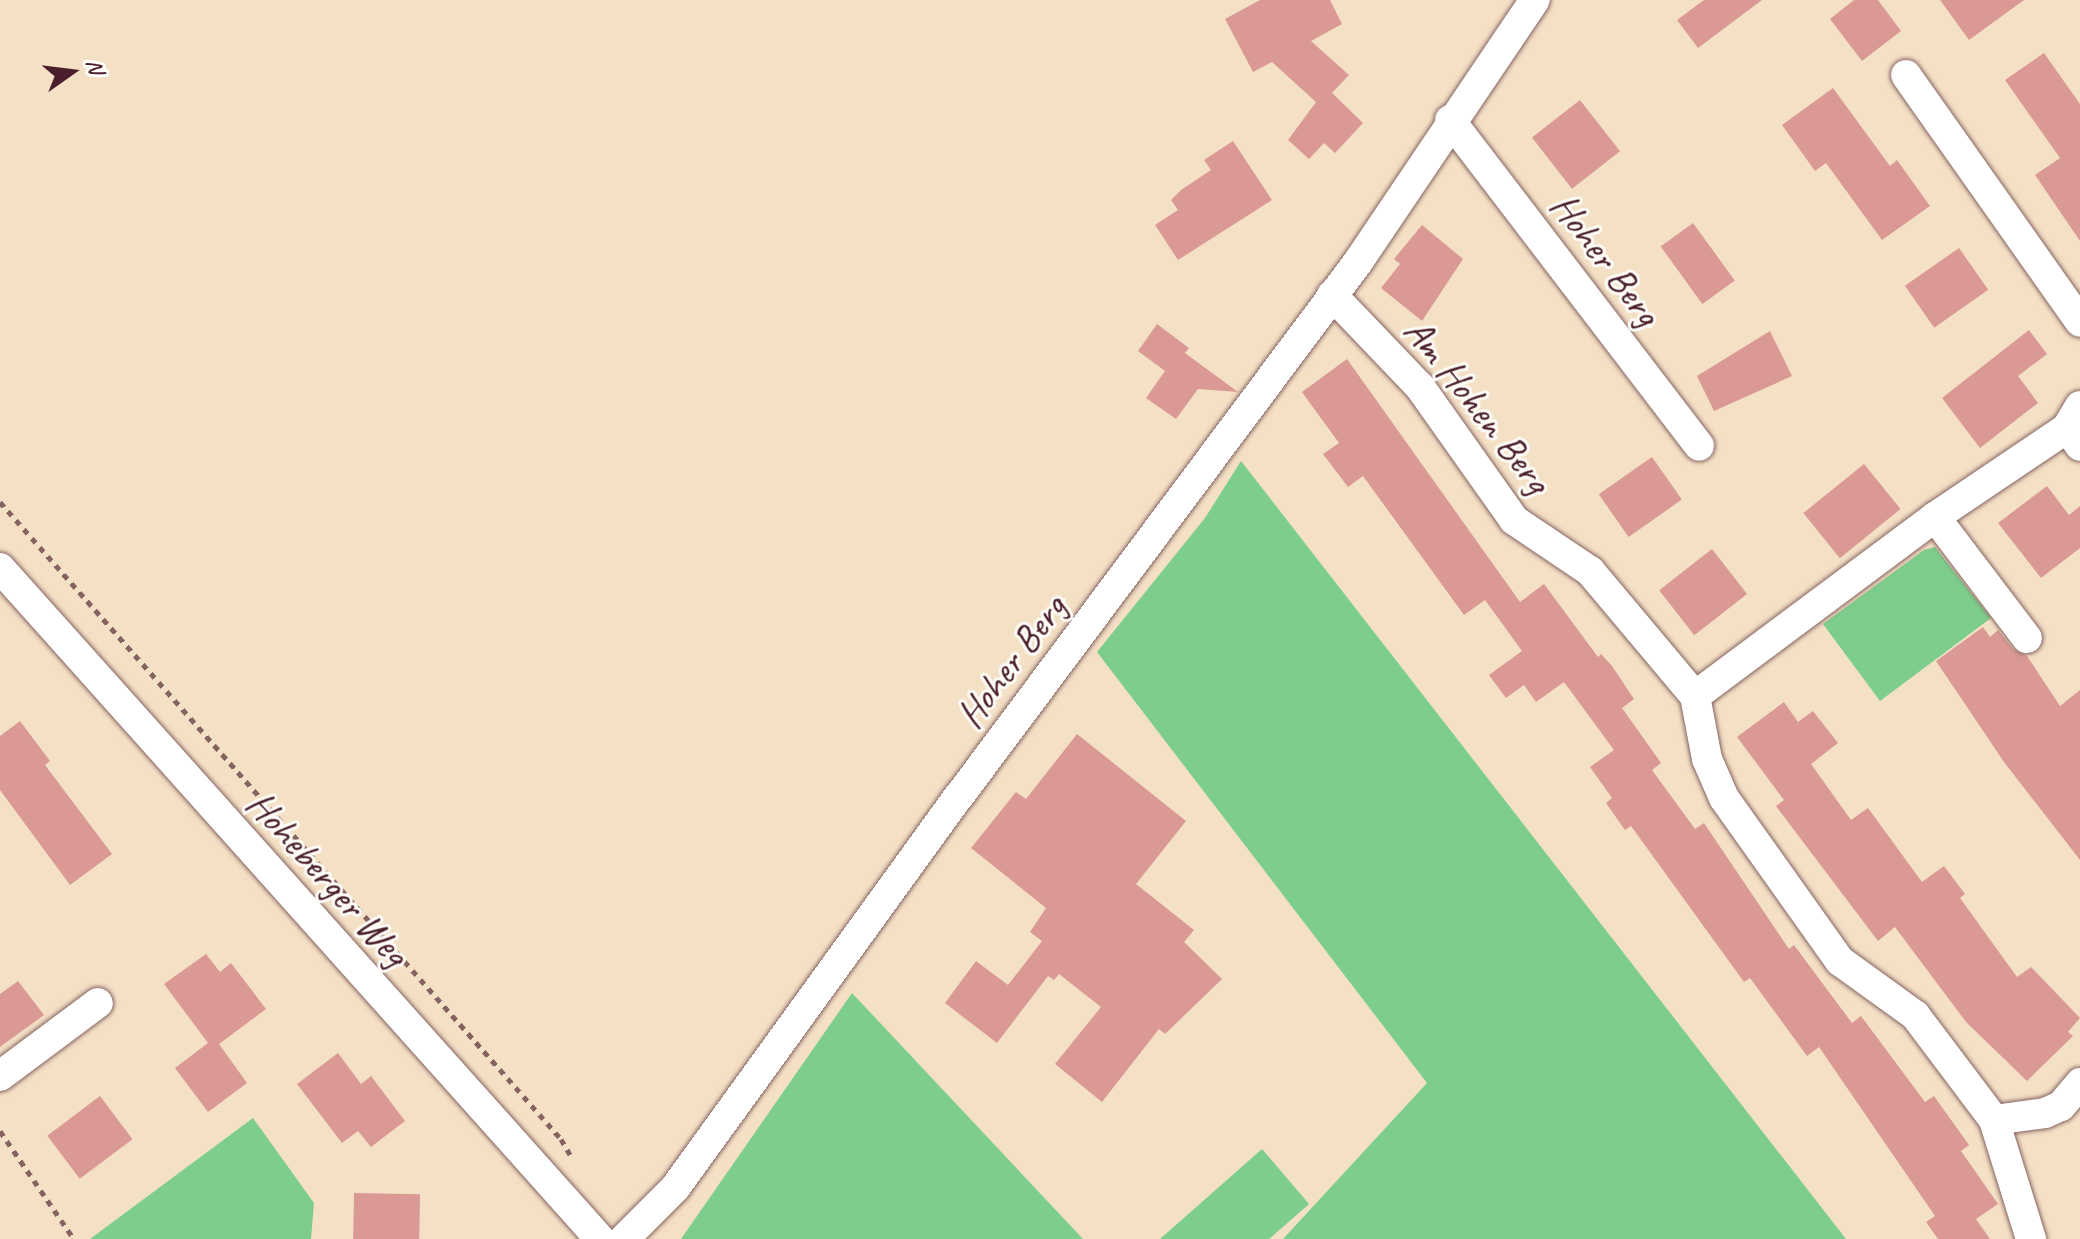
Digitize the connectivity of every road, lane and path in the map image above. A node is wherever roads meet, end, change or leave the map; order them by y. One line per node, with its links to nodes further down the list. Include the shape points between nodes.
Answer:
1 (1535, 0): 3 (street, Hoher Berg)
2 (1906, 75): 5 (street)
3 (1450, 120): 4 (street, Hoher Berg); 7 (street, Hoher Berg)
4 (1332, 295): 12 (street, Am Hohen Berg, via 1420,387 1514,520 1590,571); 21 (street, Hoher Berg, via 675,1188)
5 (2080, 322)
6 (2076, 427): 9 (street)
7 (1699, 446)
8 (0, 502): 18 (path, via 561,1139)
9 (1935, 517): 11 (street); 12 (street)
10 (0, 568): 20 (street, Hoheberger Weg)
11 (2027, 638)
12 (1695, 696): 16 (street, Am Hohen Berg, via 1707,759 1724,798 1821,937 1840,961 1915,1015)
13 (98, 1003): 14 (street)
14 (0, 1076)
15 (2080, 1083): 16 (street, via 2053,1110)
16 (1994, 1120): 22 (street, Am Hohen Berg)
17 (0, 1131): 19 (path)
18 (577, 1166)
19 (74, 1239)
20 (600, 1239)
21 (624, 1239)
22 (2031, 1239)

